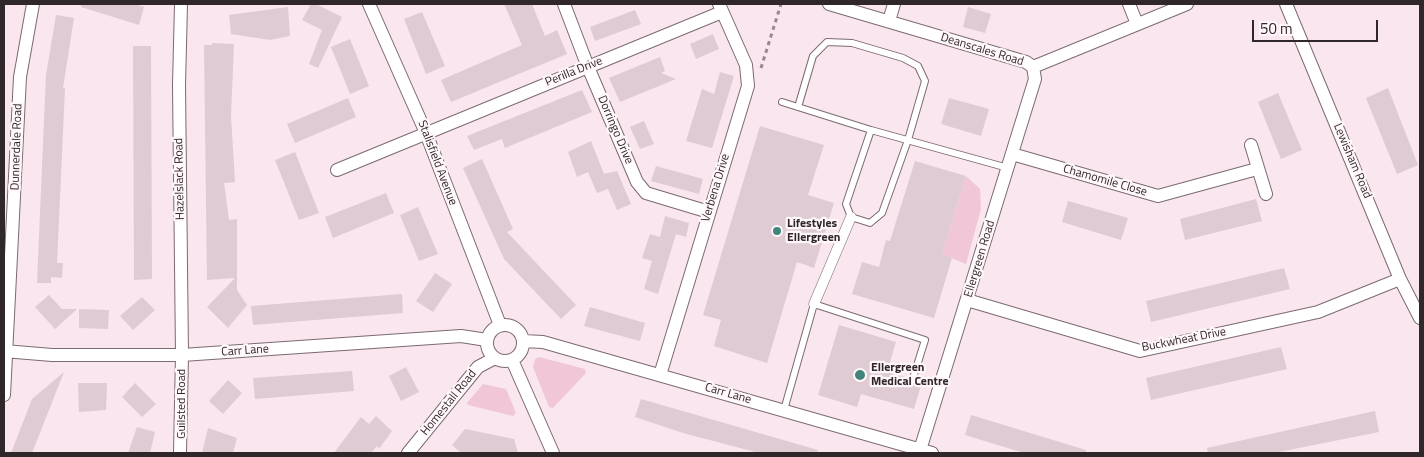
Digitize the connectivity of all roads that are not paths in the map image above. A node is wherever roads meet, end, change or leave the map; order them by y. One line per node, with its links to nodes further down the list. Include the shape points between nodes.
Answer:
1 (34, 4): 36 (street, Dunnerdale Road, via 20,78)
2 (181, 4): 37 (street, Hazelslack Road)
3 (369, 4): 18 (street, Stalisfield Avenue)
4 (564, 4): 13 (street, Dorringo Drive)
5 (829, 4): 11 (street, Deanscales Road)
6 (894, 4): 11 (street)
7 (1129, 4): 12 (street)
8 (1187, 4): 12 (street, Deanscales Road)
9 (1286, 4): 28 (street, Lewisham Road)
10 (720, 8): 13 (street, Perilla Drive); 26 (street, Verbena Drive, via 746,65 748,86)
11 (889, 21): 14 (street, Deanscales Road, via 1026,62)
12 (1137, 24): 14 (street, Deanscales Road)
13 (588, 67): 18 (street, Perilla Drive); 26 (street, Dorringo Drive, via 637,182 646,193)
14 (1033, 67): 21 (street, Ellergreen Road, via 1035,79)
15 (782, 102): 16 (lane)
16 (798, 107): 17 (lane); 19 (lane, via 813,56 827,42 852,43 903,58 918,66 925,81)
17 (871, 130): 19 (lane); 27 (lane, via 846,204)
18 (426, 133): 24 (street, Perilla Drive); 33 (street, Stalisfield Avenue)
19 (908, 140): 22 (lane); 27 (lane, via 882,213 870,223)
20 (1250, 145): 23 (street)
21 (1012, 154): 22 (street, Ellergreen Road); 23 (street, Chamomile Close, via 1158,196)
22 (1008, 168): 30 (street, Ellergreen Road)
23 (1257, 168): 25 (street)
24 (337, 170)
25 (1266, 194)
26 (709, 212): 40 (street, Verbena Drive)
27 (851, 217): 31 (street)
28 (1400, 279): 29 (street, Lewisham Road); 30 (street, Buckwheat Drive, via 1318,312 1140,351)
29 (1416, 297): 32 (street, Lewisham Road)
30 (967, 300): 44 (street, Ellergreen Road)
31 (814, 304): 41 (lane, via 926,340); 43 (lane)
32 (1420, 318)
33 (500, 325): 34 (street, via 491,330); 35 (street, via 513,326)
34 (486, 340): 37 (street, Carr Lane, via 461,336); 38 (street, via 488,351)
35 (523, 342): 39 (street, via 521,352); 40 (street, Carr Lane, via 543,342)
36 (5, 351): 37 (street, Carr Lane, via 93,356); 42 (street, Dunnerdale Road)
37 (182, 355): 45 (street, Guilsted Road)
38 (495, 358): 39 (street); 46 (street, Homestall Road, via 478,368)
39 (512, 360): 47 (street)
40 (660, 375): 43 (street, Carr Lane)
41 (914, 375)
42 (4, 395)
43 (784, 410): 44 (street, Carr Lane)
44 (926, 452)
45 (180, 453)
46 (408, 453)
47 (553, 453)

